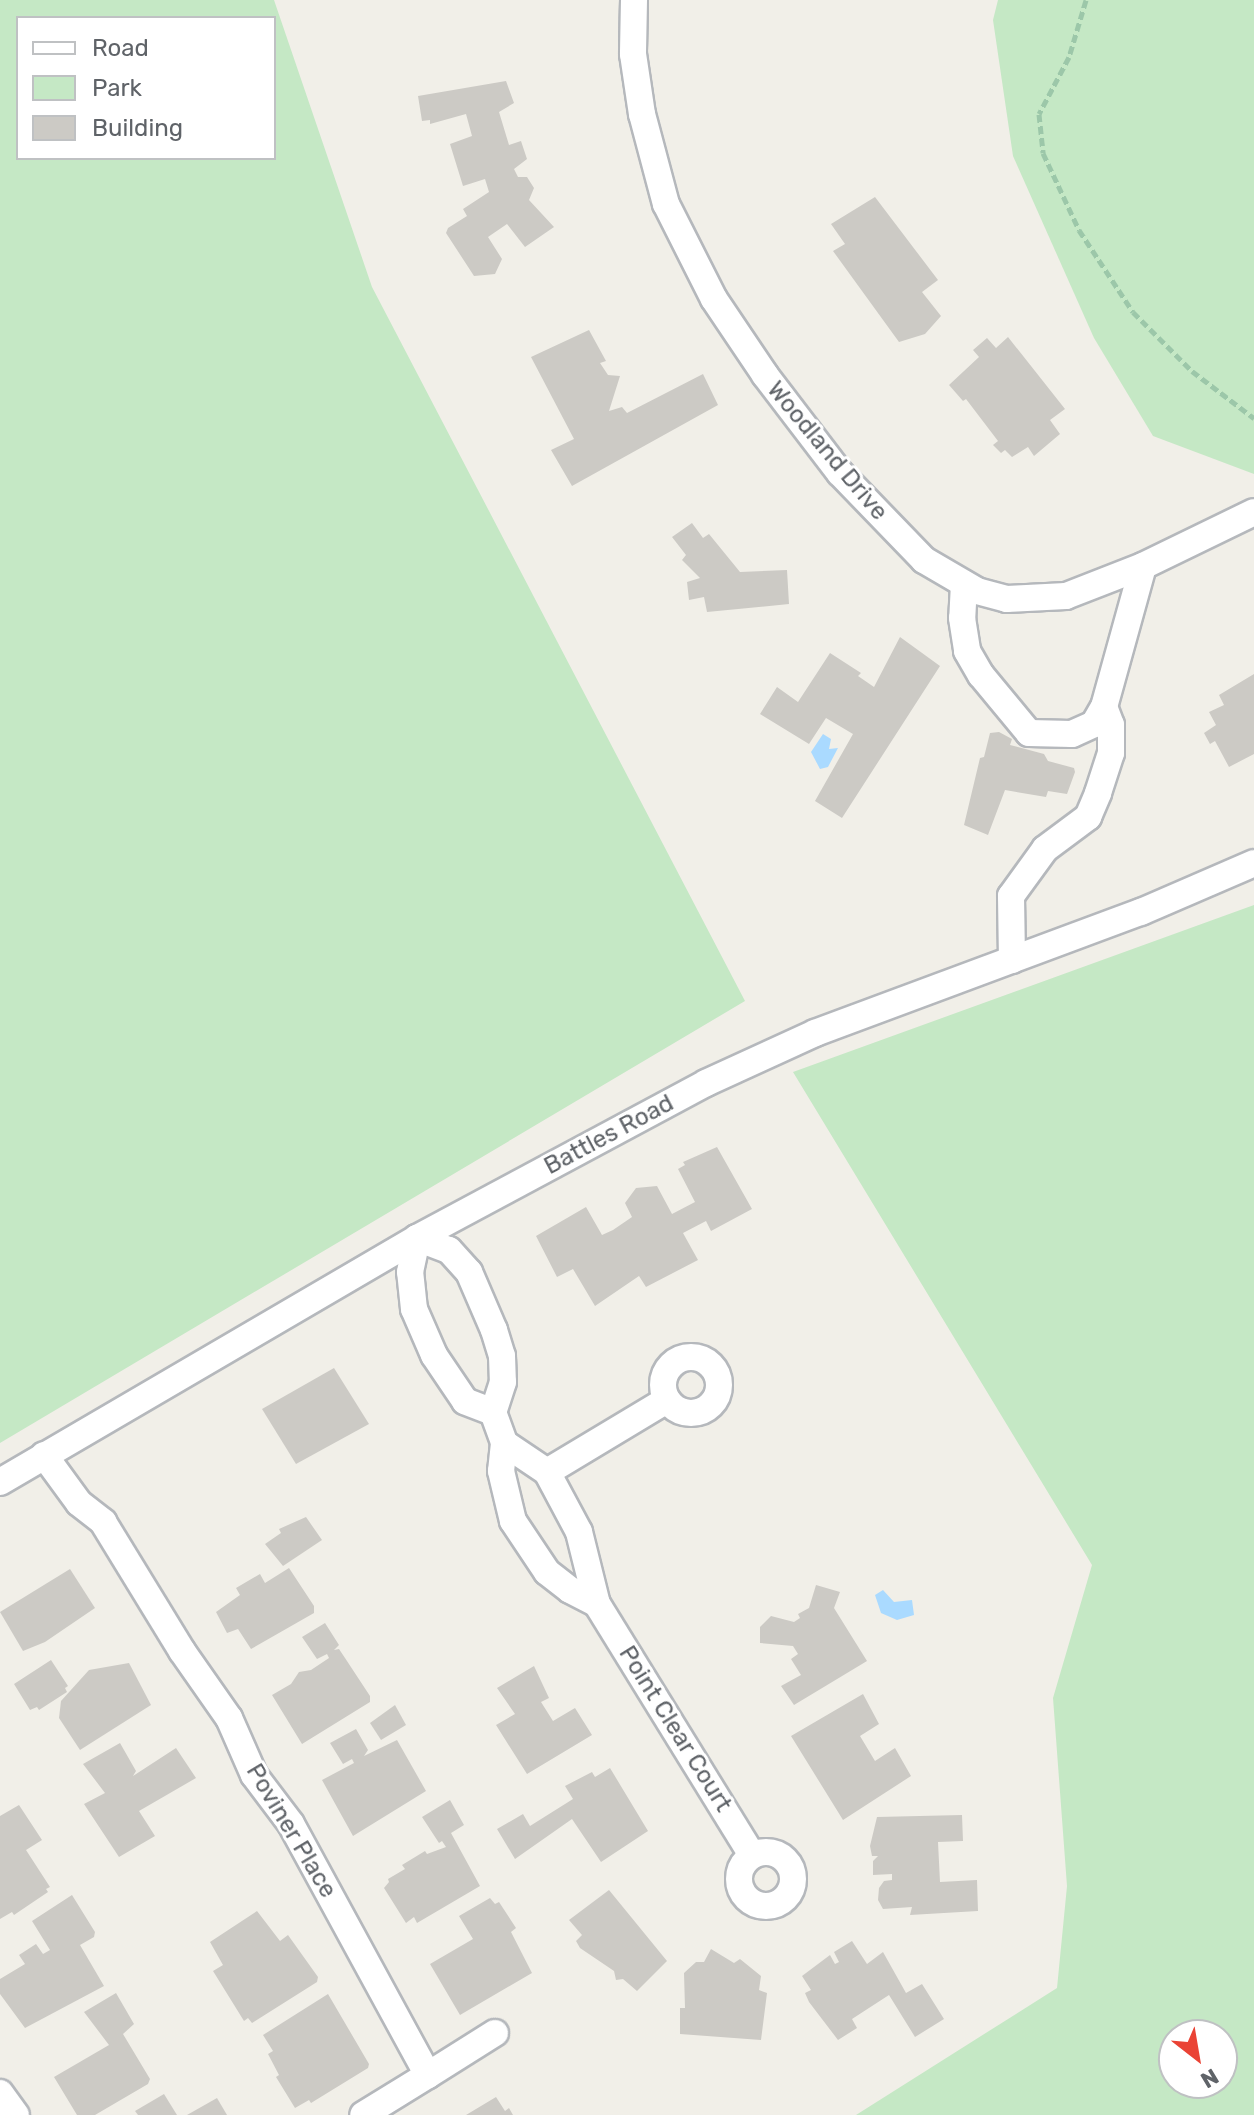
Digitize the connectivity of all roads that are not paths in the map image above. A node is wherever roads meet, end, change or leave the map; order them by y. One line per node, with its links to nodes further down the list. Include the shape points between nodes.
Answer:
1 (634, 0): 4 (street, Woodland Drive, via 633,54 642,114 666,204 714,299 840,473 924,560)
2 (1254, 512): 3 (street, Woodland Drive)
3 (1143, 566): 4 (street, Woodland Drive, via 1066,596 1037,600 1007,599); 5 (street)
4 (964, 584): 5 (street, via 967,651 1029,733 1072,734 1094,724)
5 (1104, 707): 7 (street, via 1111,725 1111,753 1098,793 1088,817 1045,849 1011,896)
6 (1254, 863): 7 (street, Battles Road)
7 (1012, 960): 8 (street, Battles Road, via 815,1033 706,1083)
8 (417, 1238): 10 (street, via 410,1272 414,1309 424,1332 465,1401); 10 (street, via 449,1250 469,1272 494,1330 503,1382); 12 (street, Battles Road)
9 (667, 1400): 13 (street)
10 (493, 1412): 11 (street, Point Clear Court)
11 (504, 1443): 13 (street, Point Clear Court); 15 (street, Point Clear Court, via 501,1471 513,1521 547,1572)
12 (44, 1455): 14 (street, Battles Road); 18 (street, Poviner Place, via 79,1503 103,1522 229,1718 254,1775 291,1824)
13 (547, 1472): 15 (street, Point Clear Court, via 579,1532)
14 (0, 1482)
15 (597, 1604): 16 (street, Point Clear Court)
16 (752, 1855)
17 (495, 2033): 18 (street)
18 (428, 2075): 21 (street)
19 (0, 2093): 20 (street)
20 (16, 2115)
21 (363, 2115)

